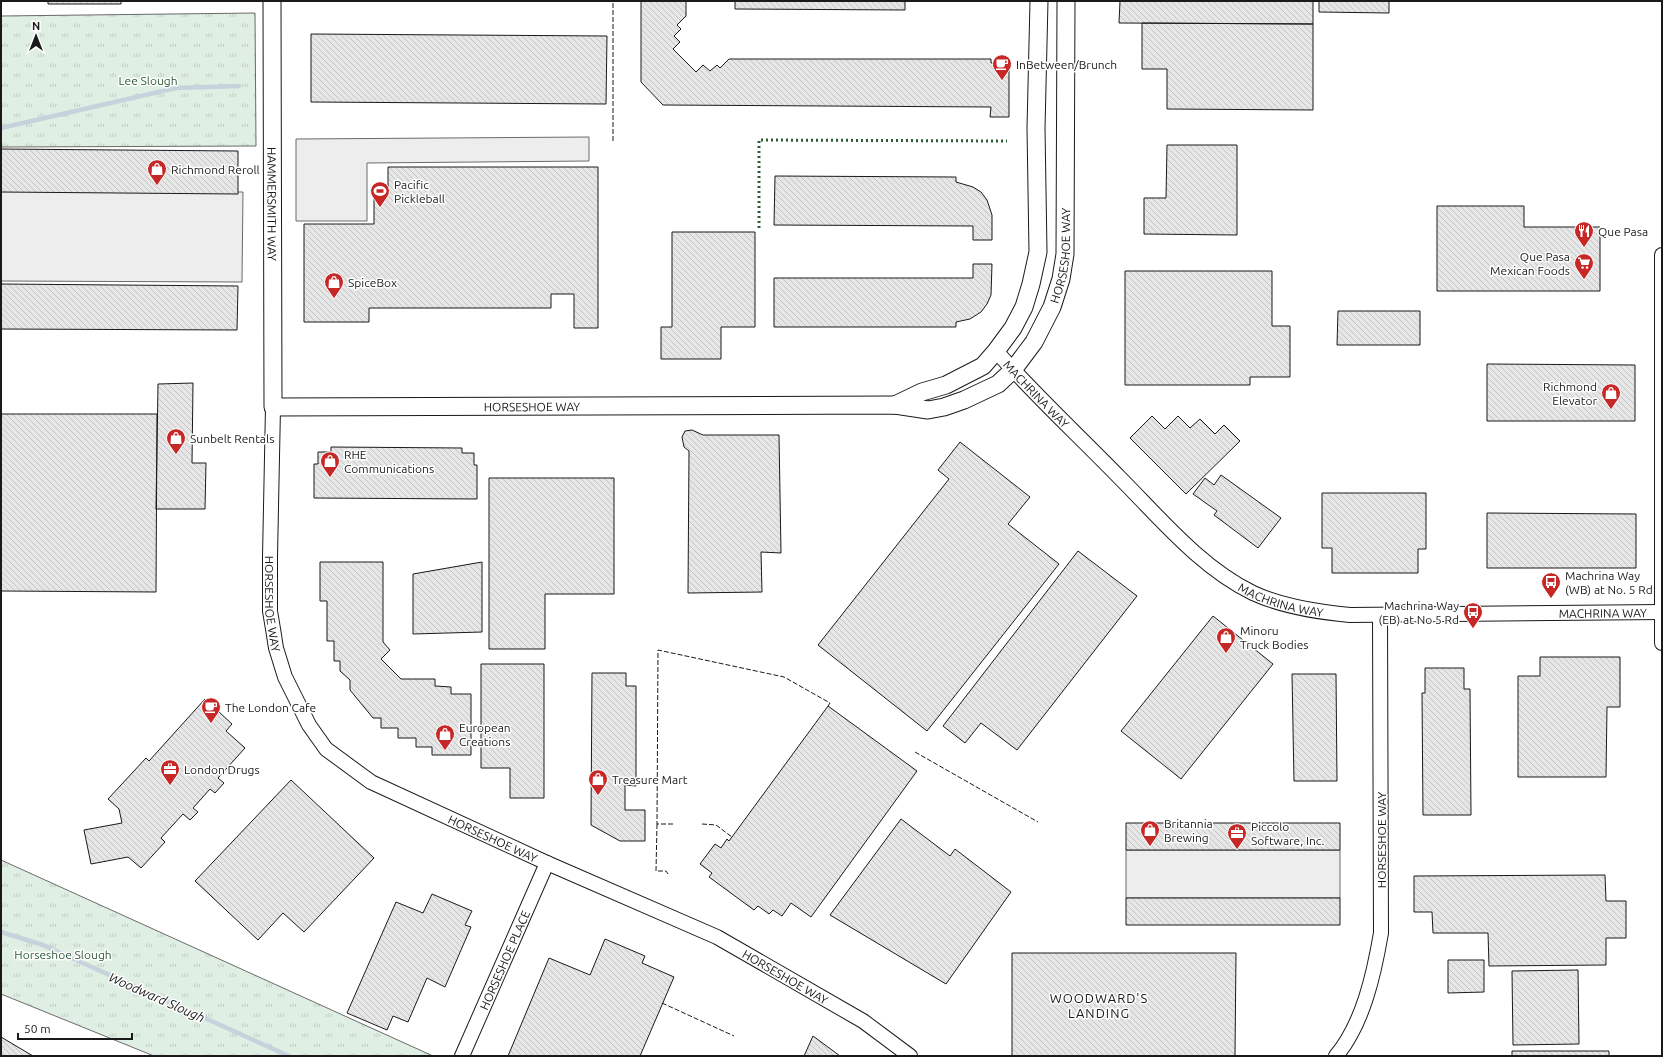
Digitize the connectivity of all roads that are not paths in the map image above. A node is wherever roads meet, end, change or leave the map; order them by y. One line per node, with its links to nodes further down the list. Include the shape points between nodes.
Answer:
1 (272, 1): 8 (street, HAMMERSMITH WAY)
2 (1039, 1): 5 (street, HORSESHOE WAY, via 1036,128 1038,252 1024,307)
3 (1066, 1): 6 (street, HORSESHOE WAY, via 1065,254 1052,308 1034,342)
4 (1662, 255): 9 (street)
5 (996, 351): 6 (street, MACHRINA WAY); 7 (street, HORSESHOE WAY, via 983,366 967,375)
6 (1013, 370): 7 (street, HORSESHOE WAY, via 993,386 964,400 944,406 928,410); 10 (street, MACHRINA WAY, via 1171,530 1232,581 1260,595 1316,612)
7 (895, 404): 8 (street, HORSESHOE WAY)
8 (273, 406): 12 (street, HORSESHOE WAY, via 270,611 276,648 285,677 309,725 326,749 371,782)
9 (1662, 612): 10 (street, MACHRINA WAY); 11 (street)
10 (1380, 615): 15 (street, HORSESHOE WAY, via 1381,934 1374,972 1364,1003)
11 (1662, 643)
12 (547, 864): 13 (street, HORSESHOE PLACE); 14 (street, HORSESHOE WAY, via 717,936 863,1021)
13 (462, 1056)
14 (910, 1056)
15 (1336, 1056)

